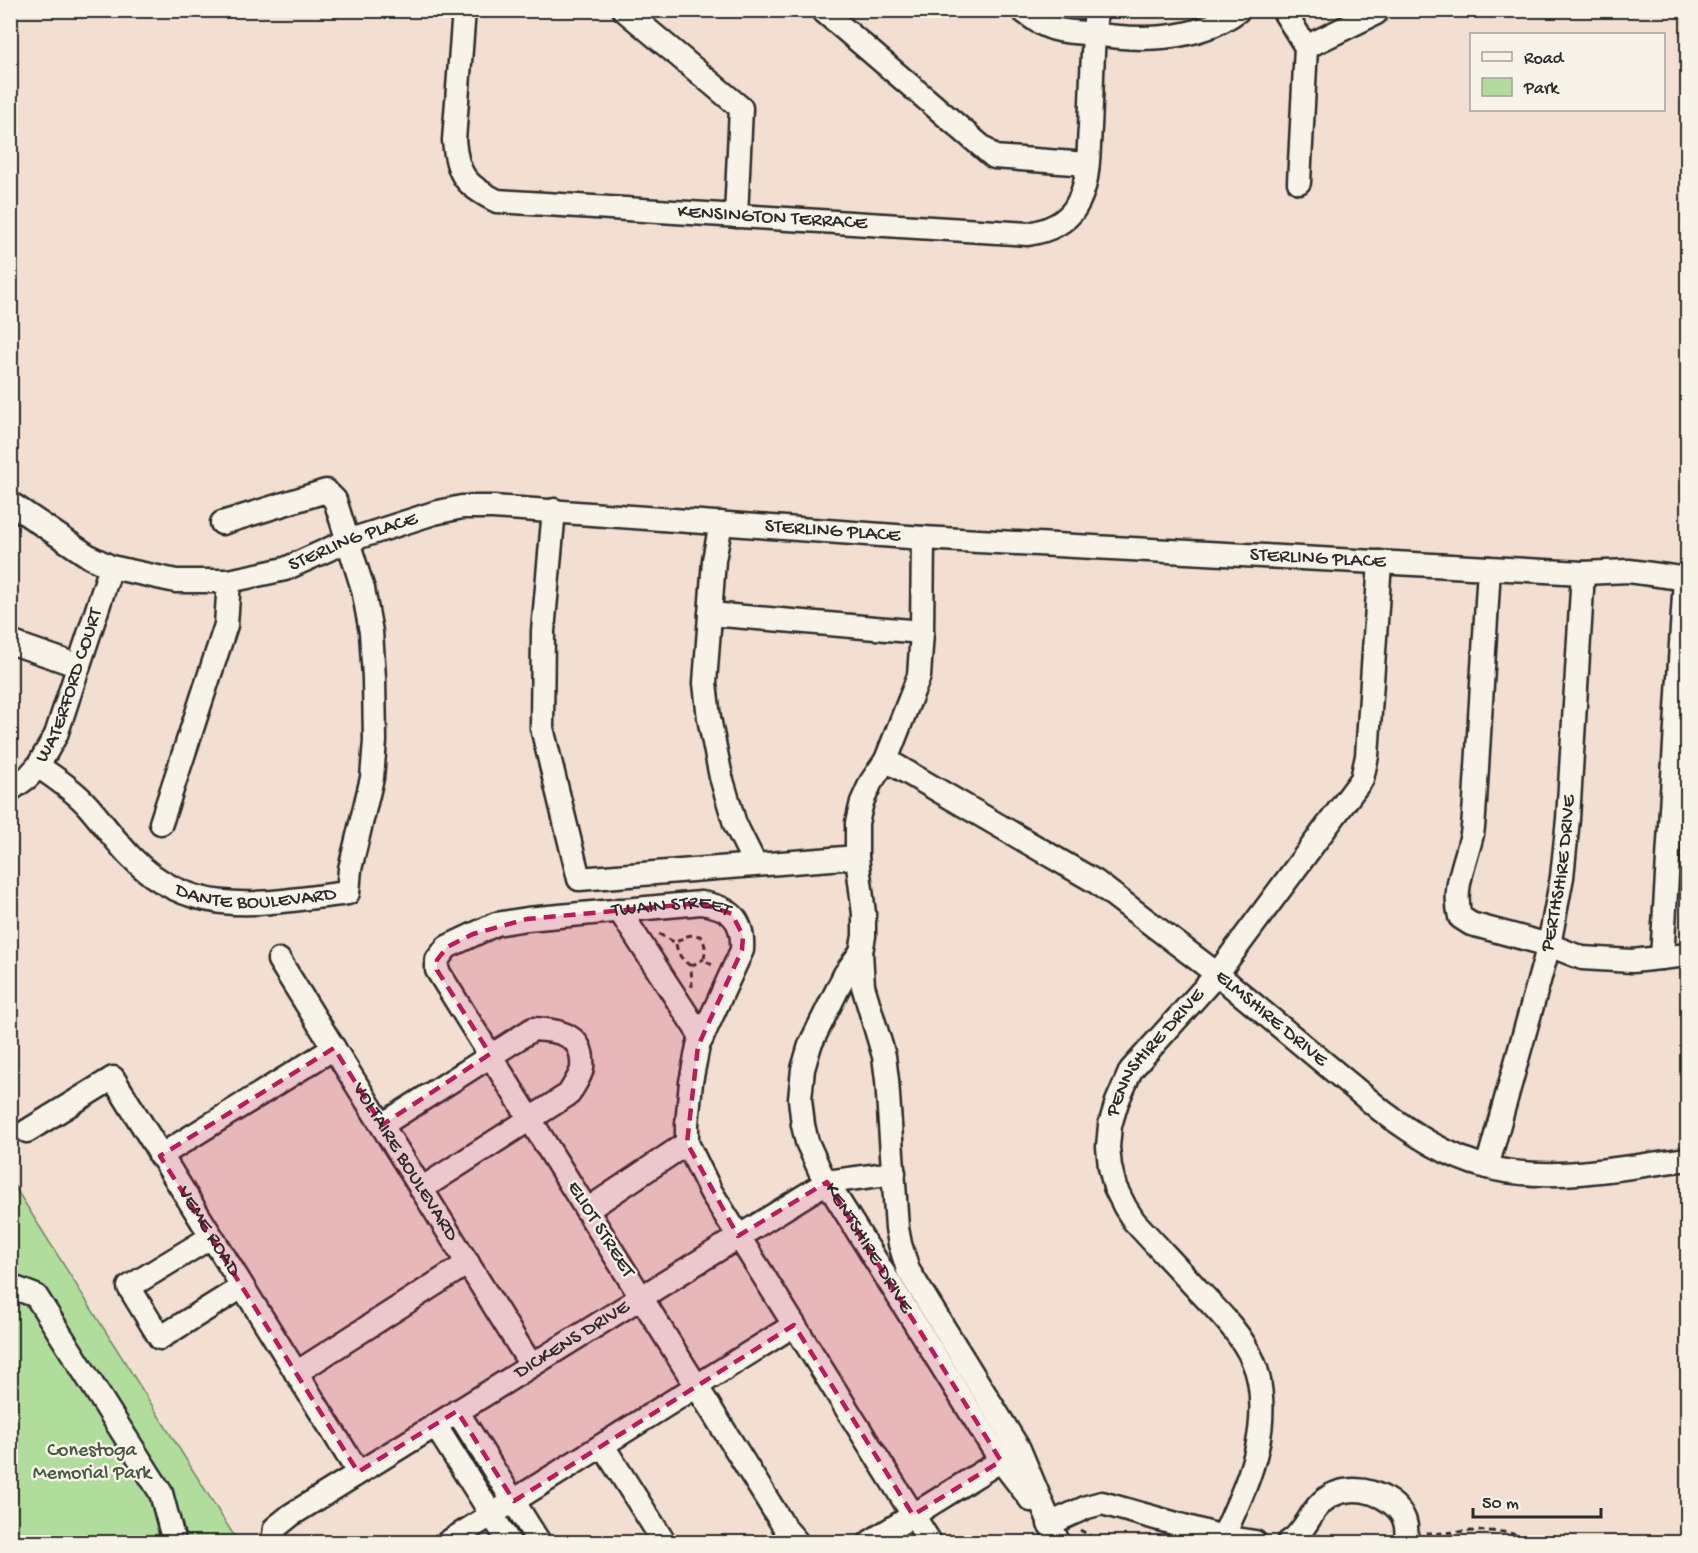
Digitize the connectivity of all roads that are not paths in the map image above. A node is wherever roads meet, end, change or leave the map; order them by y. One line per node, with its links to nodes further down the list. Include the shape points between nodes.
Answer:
1 (464, 10): 13 (street, KENSINGTON TERRACE, via 454,140 460,172 471,187 497,201 514,203)
2 (624, 10): 13 (street, via 741,108)
3 (822, 10): 11 (street, via 993,157)
4 (1022, 10): 9 (street, via 1052,29)
5 (1096, 10): 9 (street, KENSINGTON TERRACE)
6 (1239, 10): 9 (street, via 1212,27 1169,37)
7 (1283, 10): 10 (street)
8 (1376, 14): 10 (street)
9 (1094, 34): 11 (street, KENSINGTON TERRACE)
10 (1306, 47): 12 (street)
11 (1088, 164): 13 (street, KENSINGTON TERRACE, via 1073,210 1045,231 1028,234)
12 (1299, 182)
13 (736, 216)
14 (10, 503): 21 (street, STERLING PLACE)
15 (554, 510): 17 (street, STERLING PLACE); 19 (street, STERLING PLACE, via 462,507 424,515); 35 (street, via 543,631 542,728 579,879)
16 (222, 523): 19 (street, via 326,491 334,500)
17 (721, 523): 18 (street, STERLING PLACE); 26 (street)
18 (923, 538): 20 (street, STERLING PLACE); 27 (street, KENTSHIRE DRIVE)
19 (347, 541): 25 (street, STERLING PLACE, via 285,569); 31 (street, DANTE BOULEVARD, via 363,589 371,632 375,741 372,778 348,893 250,904 214,902 184,893 156,879 132,858 86,804)
20 (1380, 562): 22 (street, STERLING PLACE); 42 (street, PENNSHIRE DRIVE, via 1368,756 1362,779)
21 (111, 567): 25 (street, STERLING PLACE, via 176,581); 29 (street, WATERFORD COURT)
22 (1489, 568): 23 (street, STERLING PLACE); 37 (street, via 1473,831 1456,902 1460,917 1471,924)
23 (1583, 573): 24 (street, STERLING PLACE, via 1629,571); 37 (street, PERTHSHIRE DRIVE, via 1568,819)
24 (1686, 578): 40 (street)
25 (229, 581): 33 (street, via 226,625)
26 (710, 614): 27 (street); 35 (street, via 705,683 709,718 735,824)
27 (922, 632): 30 (street, KENTSHIRE DRIVE, via 919,676)
28 (10, 642): 29 (street)
29 (79, 666): 31 (street, WATERFORD COURT, via 56,735)
30 (886, 760): 34 (street, KENTSHIRE DRIVE, via 862,802 857,823); 42 (street, ELMSHIRE DRIVE, via 1096,882)
31 (38, 766): 32 (street, WATERFORD COURT)
32 (10, 789)
33 (161, 823)
34 (857, 857): 35 (street); 38 (street, KENTSHIRE DRIVE, via 864,914)
35 (755, 864)
36 (619, 910): 43 (street, TWAIN STREET, via 496,924 447,947 436,960); 44 (street); 44 (street, TWAIN STREET, via 701,903 732,914 743,936 742,950)
37 (1549, 945): 40 (street, via 1582,958); 53 (street, PERTHSHIRE DRIVE)
38 (861, 952): 54 (street, KENTSHIRE DRIVE, via 863,986 884,1056); 55 (street, KENTSHIRE DRIVE, via 844,974 802,1069 803,1125 814,1159)
39 (1688, 955): 40 (street)
40 (1662, 958)
41 (279, 960): 45 (street, VOLTAIRE BOULEVARD)
42 (1217, 974): 53 (street, ELMSHIRE DRIVE, via 1409,1131); 78 (street, PENNSHIRE DRIVE, via 1131,1070 1116,1102 1108,1147 1115,1187 1134,1221 1221,1314 1253,1360 1257,1373 1261,1401 1257,1447)
43 (442, 978): 46 (street, ELIOT STREET)
44 (702, 1038): 50 (street, TWAIN STREET, via 691,1082)
45 (333, 1048): 48 (street, VOLTAIRE BOULEVARD); 51 (street)
46 (490, 1054): 47 (street, ELIOT STREET); 47 (street, via 533,1029 556,1030 573,1038 581,1054 578,1078 569,1094); 48 (street)
47 (530, 1119): 56 (street); 57 (street, ELIOT STREET)
48 (382, 1125): 56 (street, VOLTAIRE BOULEVARD)
49 (27, 1131): 51 (street, VEME ROAD, via 113,1078)
50 (687, 1143): 57 (street); 58 (street, TWAIN STREET)
51 (160, 1156): 59 (street, VEME ROAD)
52 (1688, 1159): 53 (street, ELMSHIRE DRIVE, via 1560,1174)
53 (1487, 1167)
54 (894, 1173): 55 (street, DICKENS DRIVE); 71 (street, KENTSHIRE DRIVE, via 897,1228 908,1270)
55 (827, 1182): 58 (street, DICKENS DRIVE); 71 (street, KENTSHIRE DRIVE)
56 (421, 1189): 60 (street, VOLTAIRE BOULEVARD)
57 (587, 1210): 63 (street, ELIOT STREET)
58 (738, 1236): 63 (street, DICKENS DRIVE); 64 (street, TWAIN STREET)
59 (211, 1237): 62 (street, VEME ROAD); 62 (street, via 129,1287 160,1338)
60 (468, 1263): 65 (street, VOLTAIRE BOULEVARD); 66 (street)
61 (10, 1286): 79 (street, via 36,1296 161,1493)
62 (242, 1287): 66 (street, VEME ROAD)
63 (641, 1297): 65 (street, DICKENS DRIVE); 67 (street, ELIOT STREET)
64 (794, 1325): 67 (street); 74 (street, TWAIN STREET)
65 (531, 1365): 68 (street, DICKENS DRIVE)
66 (296, 1373): 72 (street, VEME ROAD)
67 (698, 1388): 70 (street); 85 (street, ELIOT STREET)
68 (457, 1411): 69 (street, DICKENS DRIVE); 73 (street)
69 (435, 1425): 72 (street, DICKENS DRIVE); 75 (street)
70 (603, 1446): 73 (street); 84 (street)
71 (1010, 1455): 74 (street); 76 (street, KENTSHIRE DRIVE)
72 (358, 1472): 80 (street, DICKENS DRIVE, via 282,1521 275,1528)
73 (513, 1501): 75 (street); 83 (street)
74 (913, 1515): 86 (street); 87 (street, TWAIN STREET)
75 (492, 1516): 81 (street); 82 (street)
76 (1053, 1533): 78 (street, via 1088,1506 1102,1503)
77 (1412, 1538): 89 (street, via 1399,1510 1379,1497 1356,1490 1328,1497)
78 (1222, 1540): 88 (street)
79 (174, 1542)
80 (273, 1542)
81 (448, 1542)
82 (509, 1542)
83 (539, 1542)
84 (664, 1542)
85 (797, 1542)
86 (870, 1542)
87 (930, 1542)
88 (1255, 1542)
89 (1289, 1542)

